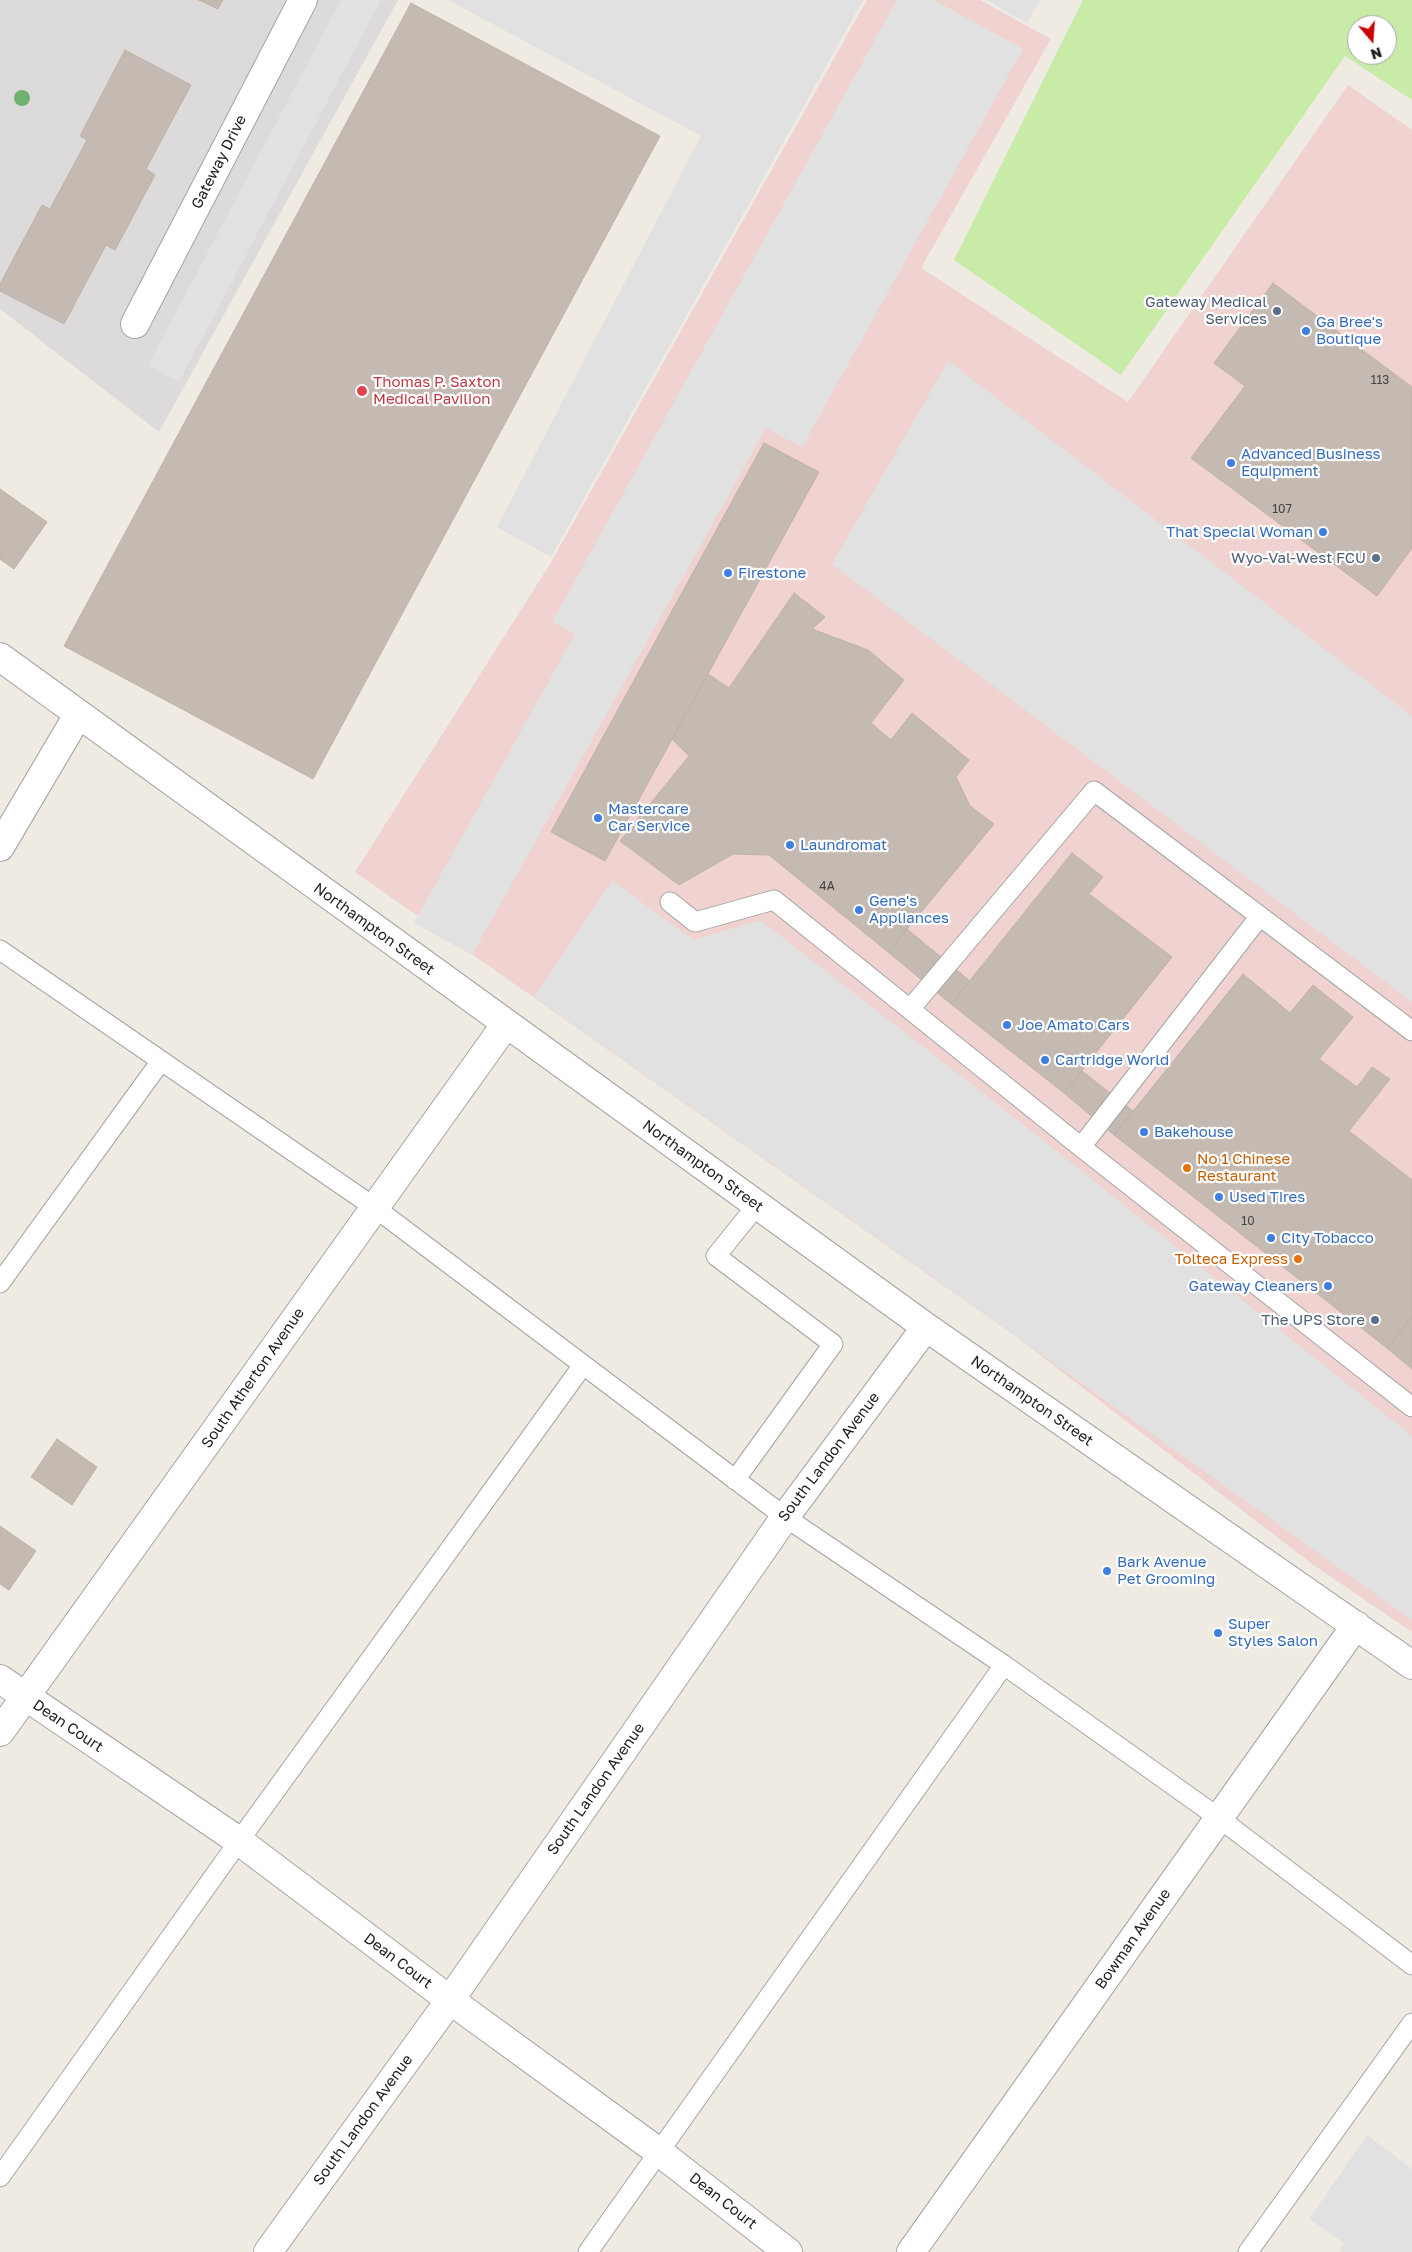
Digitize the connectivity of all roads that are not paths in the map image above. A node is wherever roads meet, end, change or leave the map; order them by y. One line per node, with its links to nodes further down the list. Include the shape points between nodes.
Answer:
1 (303, 0): 2 (street, Gateway Drive)
2 (135, 324)
3 (0, 658): 4 (street, Northampton Street)
4 (78, 716): 5 (street); 10 (street, Northampton Street)
5 (0, 847)
6 (670, 902): 9 (lane, via 695,922 774,900)
7 (1260, 916): 9 (lane, via 1094,791); 11 (lane); 13 (lane)
8 (0, 950): 12 (lane)
9 (910, 1009): 13 (lane)
10 (506, 1024): 14 (street, Northampton Street); 15 (street, South Atherton Avenue)
11 (1412, 1031)
12 (161, 1061): 15 (lane); 16 (lane)
13 (1081, 1147): 19 (lane)
14 (757, 1205): 17 (street, Northampton Street); 20 (lane, via 716,1256 833,1344)
15 (374, 1207): 18 (lane); 26 (street, South Atherton Avenue)
16 (0, 1283)
17 (926, 1327): 21 (street, South Landon Avenue); 22 (street, Northampton Street)
18 (583, 1365): 20 (lane); 29 (lane)
19 (1412, 1407)
20 (735, 1480): 21 (lane)
21 (785, 1517): 23 (lane); 31 (street, South Landon Avenue)
22 (1356, 1625): 24 (street, Northampton Street); 28 (street, Bowman Avenue)
23 (1004, 1664): 28 (lane); 33 (lane)
24 (1412, 1665)
25 (0, 1679): 26 (street, Dean Court)
26 (25, 1697): 27 (street, South Atherton Avenue); 29 (street, Dean Court)
27 (0, 1732)
28 (1219, 1818): 30 (lane); 38 (street, Bowman Avenue)
29 (239, 1841): 31 (street, Dean Court); 34 (lane)
30 (1412, 1965)
31 (450, 2000): 33 (street, Dean Court); 35 (street, South Landon Avenue)
32 (1412, 2023): 39 (lane)
33 (659, 2152): 36 (lane); 37 (street, Dean Court)
34 (0, 2177)
35 (268, 2252)
36 (588, 2252)
37 (788, 2252)
38 (911, 2252)
39 (1248, 2252)

